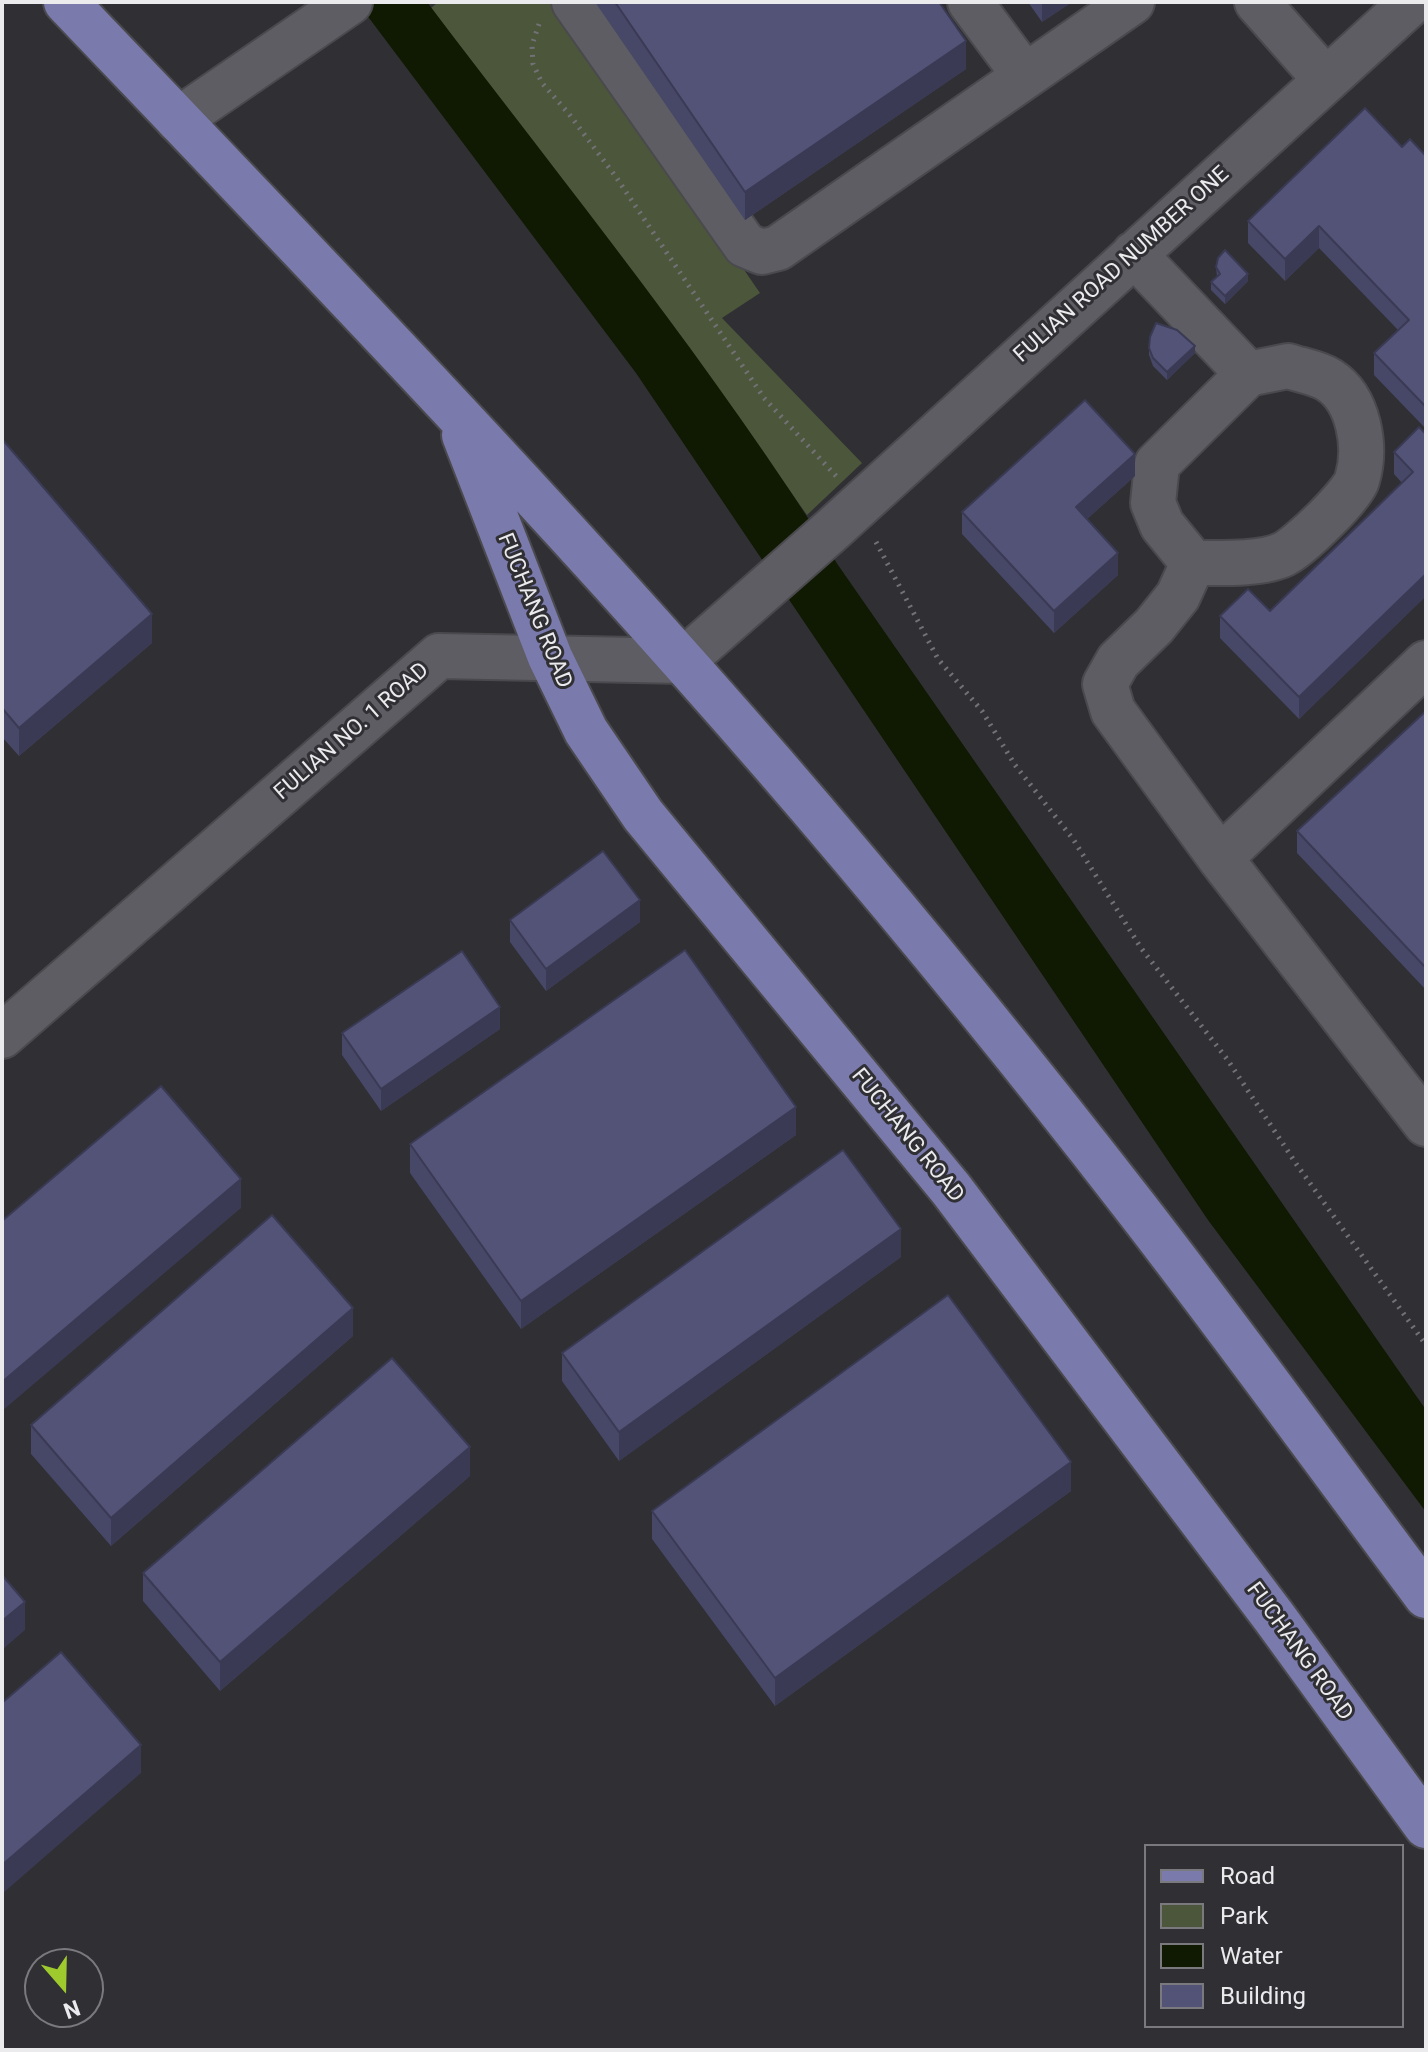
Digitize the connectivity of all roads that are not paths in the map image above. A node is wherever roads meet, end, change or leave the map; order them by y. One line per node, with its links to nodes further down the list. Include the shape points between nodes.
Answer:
1 (66, 2): 10 (main road, FUCHANG ROAD)
2 (350, 2): 10 (street)
3 (970, 2): 8 (street)
4 (1132, 2): 8 (street)
5 (1257, 2): 9 (street)
6 (1412, 2): 9 (street, FULIAN ROAD NUMBER ONE)
7 (558, 9): 8 (street, via 745,245 762,252 778,248)
8 (1025, 76)
9 (1326, 80): 11 (street, FULIAN ROAD NUMBER ONE)
10 (178, 120): 13 (main road, FUCHANG ROAD)
11 (1134, 254): 12 (street); 16 (street, FULIAN ROAD NUMBER ONE)
12 (1248, 374): 14 (street, via 1157,464 1153,503 1162,525); 14 (street, via 1288,366 1328,379 1350,401 1361,443 1357,482 1314,532 1283,555 1242,563)
13 (455, 411): 15 (main road, FUCHANG ROAD); 16 (main road, FUCHANG ROAD)
14 (1193, 563): 18 (street, via 1178,596 1118,661 1105,684 1113,711)
15 (550, 657): 16 (street, FULIAN NO. 1 ROAD); 19 (street, FULIAN NO. 1 ROAD, via 439,656); 22 (main road, FUCHANG ROAD, via 586,731 643,815 951,1189)
16 (683, 661): 21 (main road, FUCHANG ROAD, via 987,1020 1141,1215)
17 (1426, 663): 18 (street)
18 (1220, 858): 20 (street)
19 (2, 1036)
20 (1426, 1124)
21 (1426, 1596)
22 (1426, 1826)

